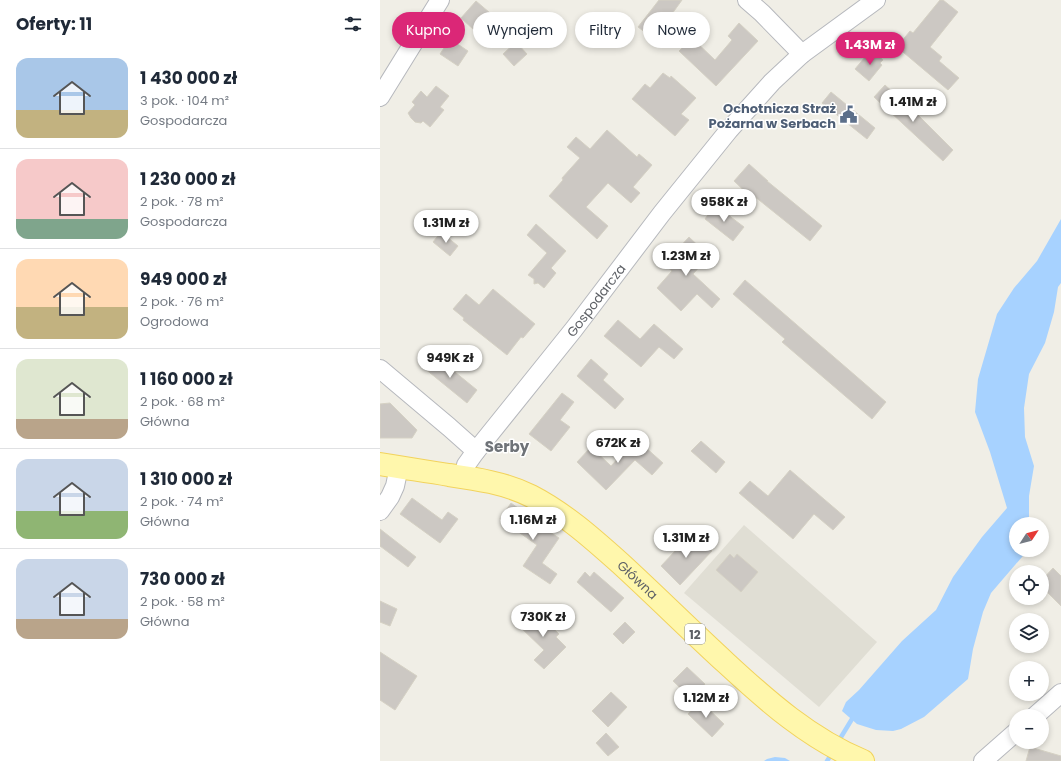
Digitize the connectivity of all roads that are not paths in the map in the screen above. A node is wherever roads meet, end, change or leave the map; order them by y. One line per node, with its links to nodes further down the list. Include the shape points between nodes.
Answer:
1 (440, 0): 5 (street)
2 (747, 0): 4 (street)
3 (876, 0): 4 (street, Gospodarcza)
4 (802, 54): 7 (street, Gospodarcza, via 772,82 729,130)
5 (380, 97)
6 (380, 369): 7 (street)
7 (476, 451): 9 (street, Gospodarcza, via 466,465)
8 (390, 465): 9 (main road, Główna / 12); 10 (street, via 395,486)
9 (464, 477): 14 (main road, Główna / 12, via 522,492 570,520 785,715)
10 (380, 511)
11 (1061, 693): 12 (street)
12 (1043, 709)
13 (1009, 738): 15 (street)
14 (854, 757)
15 (983, 761)

